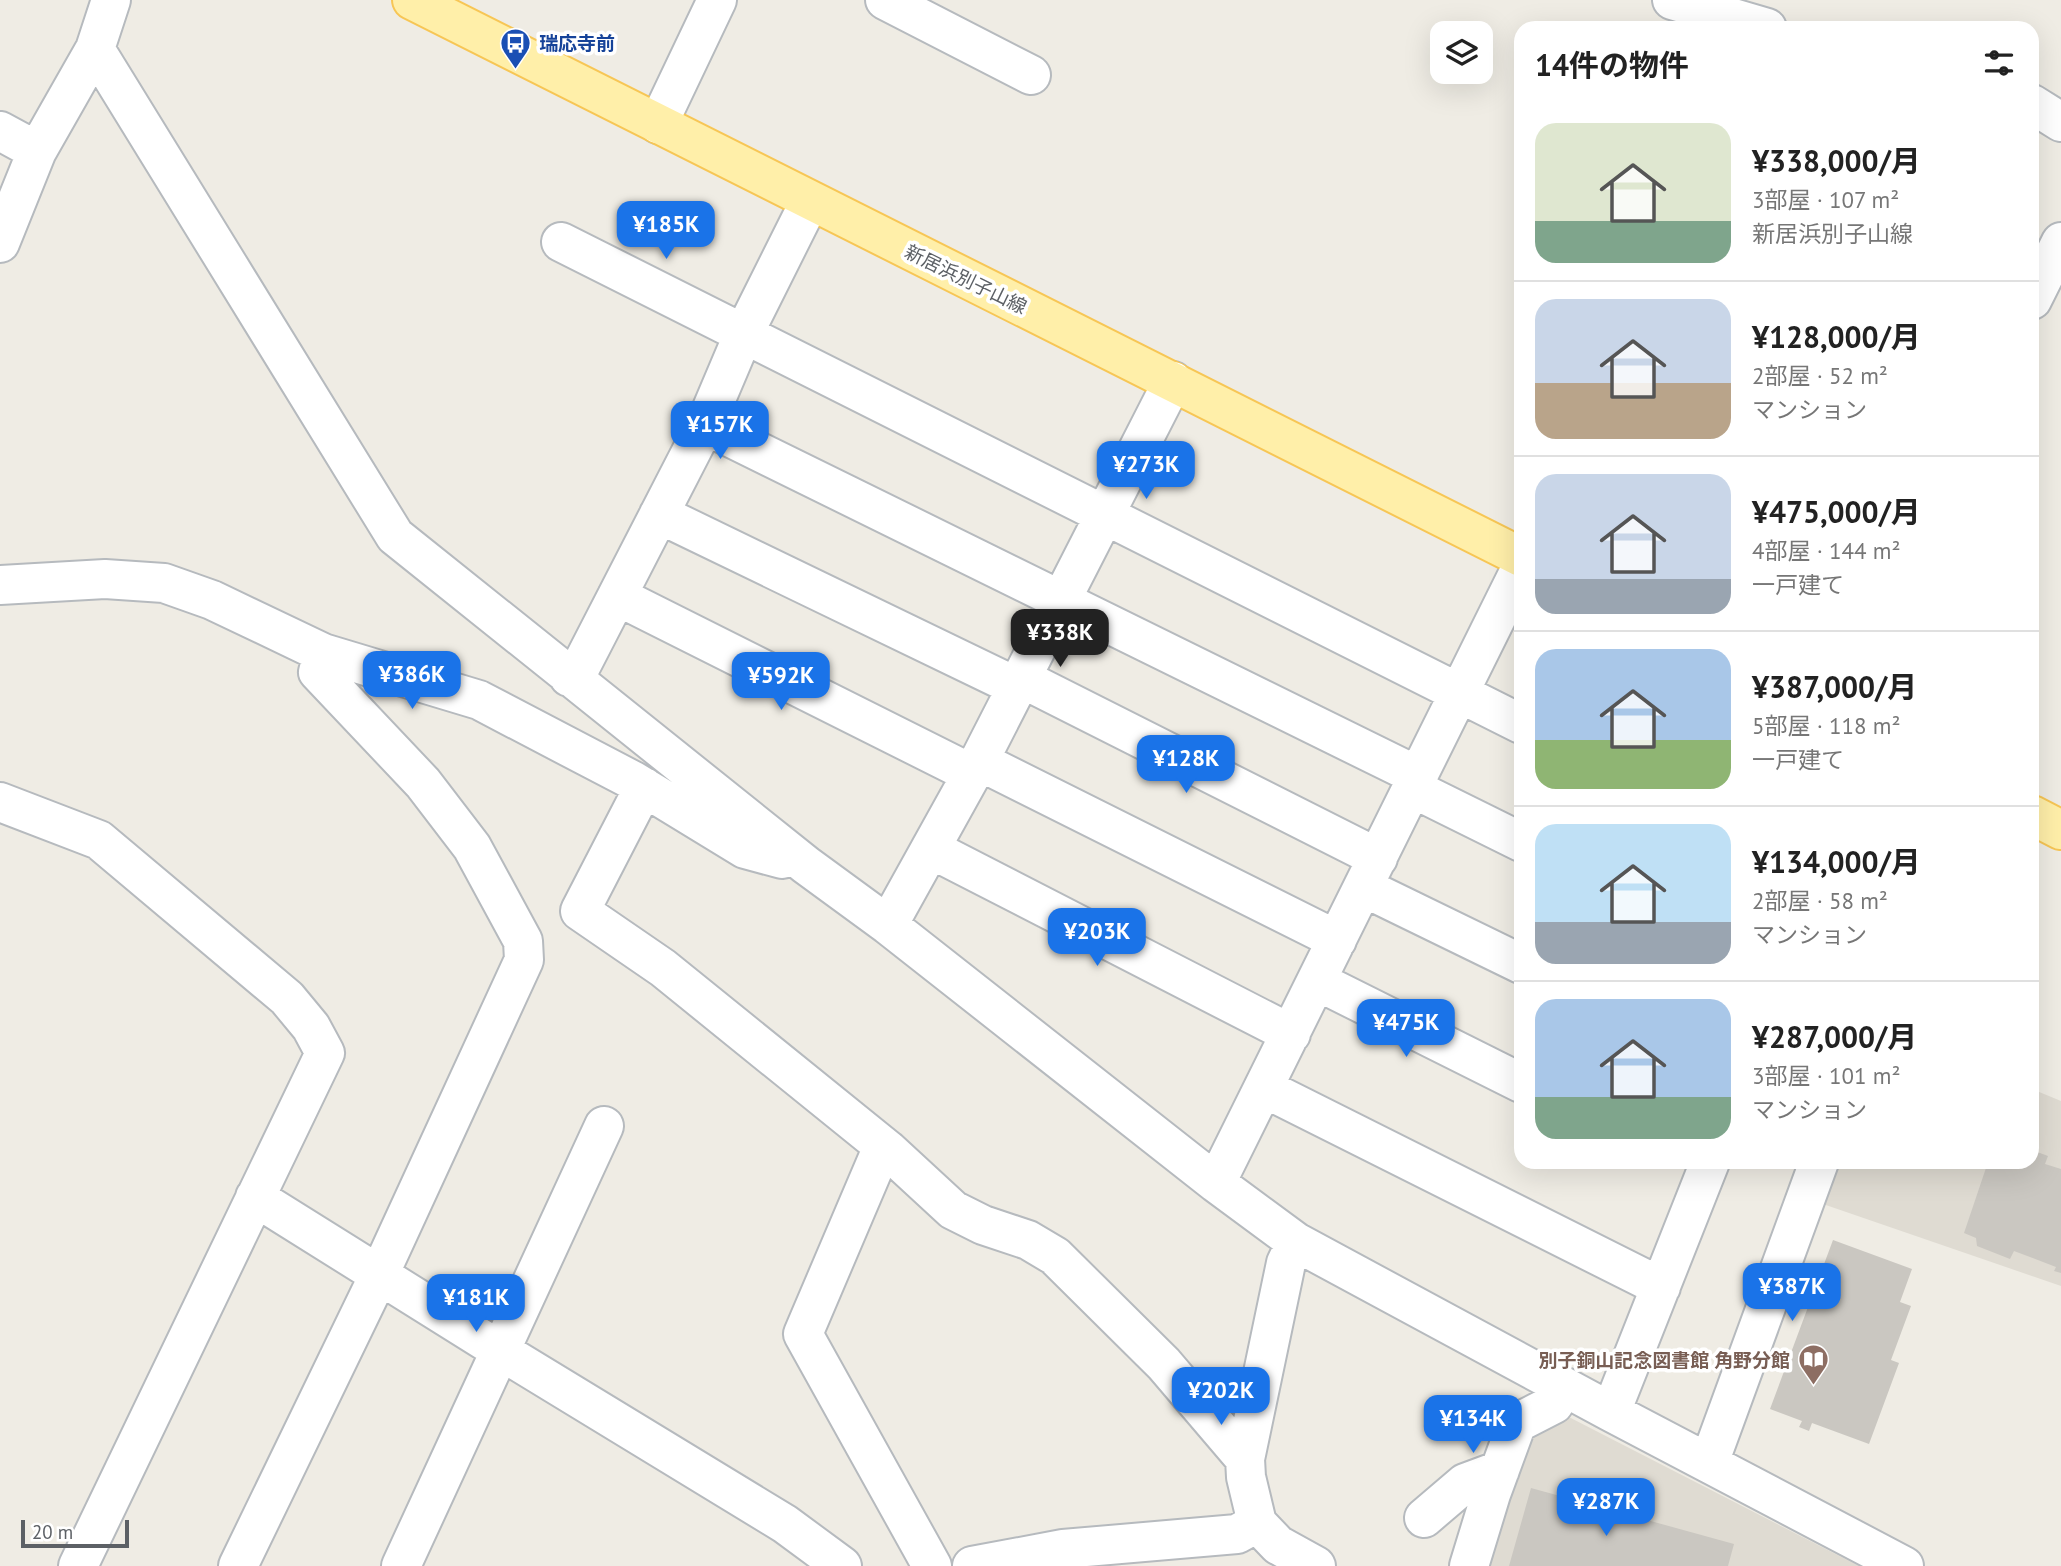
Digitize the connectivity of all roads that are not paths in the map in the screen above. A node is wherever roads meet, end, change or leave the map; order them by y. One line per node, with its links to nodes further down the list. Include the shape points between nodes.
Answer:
1 (111, 0): 7 (street)
2 (412, 0): 11 (main road, 新居浜別子山線)
3 (717, 0): 11 (street)
4 (885, 0): 8 (street)
5 (1672, 0): 6 (street)
6 (1743, 21)
7 (95, 49): 13 (street); 30 (street, via 395,536)
8 (1031, 75)
9 (2039, 108): 10 (street)
10 (2061, 122)
11 (658, 124): 14 (main road, 新居浜別子山線)
12 (0, 131): 13 (street)
13 (37, 151): 17 (street)
14 (810, 201): 19 (street); 20 (main road, 新居浜別子山線)
15 (561, 242): 19 (street)
16 (2061, 242): 18 (street)
17 (0, 243)
18 (2039, 286)
19 (744, 333): 21 (street); 23 (street)
20 (1173, 382): 23 (street); 24 (main road, 新居浜別子山線)
21 (705, 425): 22 (street); 28 (street)
22 (659, 514): 27 (street); 31 (street)
23 (1106, 514): 28 (street); 32 (street)
24 (1514, 553)
25 (1514, 582): 32 (street)
26 (0, 586): 29 (street, via 105,579 164,583 212,600)
27 (617, 597): 30 (street, via 581,666); 34 (street)
28 (1061, 600): 31 (street); 35 (street)
29 (323, 653): 36 (street, via 479,700); 58 (street, via 318,672 424,783 472,847 523,941 524,960)
30 (569, 677): 42 (street)
31 (1019, 683): 34 (street); 43 (street)
32 (1459, 693): 33 (street); 35 (street)
33 (1514, 720)
34 (975, 767): 41 (street); 45 (street)
35 (1415, 782): 40 (street); 43 (street)
36 (644, 787): 42 (street, via 745,849); 52 (street, via 580,911 663,968)
37 (0, 802): 56 (street, via 99,840 287,998 311,1027 325,1053)
38 (2039, 819): 39 (main road)
39 (2061, 830)
40 (1514, 838)
41 (931, 849): 44 (street); 48 (street)
42 (806, 865): 44 (street)
43 (1370, 872): 45 (street); 46 (street)
44 (888, 925): 55 (street)
45 (1337, 940): 47 (street)
46 (1514, 960)
47 (1317, 981): 48 (street); 49 (street)
48 (1290, 1034): 50 (street)
49 (1514, 1080)
50 (1264, 1088): 55 (street); 59 (street)
51 (604, 1126): 60 (street)
52 (888, 1150): 63 (street, via 953,1210 1055,1256 1164,1364); 72 (street, via 878,1158 803,1334)
53 (1697, 1169): 59 (street)
54 (1816, 1169): 64 (street)
55 (1216, 1183): 57 (street)
56 (255, 1197): 58 (street); 68 (street)
57 (1296, 1242): 61 (street); 63 (street, via 1286,1263)
58 (379, 1275): 60 (street); 69 (street)
59 (1661, 1287): 62 (street)
60 (501, 1350): 70 (street); 71 (street, via 785,1524)
61 (1563, 1387): 62 (street); 65 (street, via 1555,1404 1517,1423)
62 (1611, 1412): 64 (street)
63 (1245, 1459): 67 (street)
64 (1709, 1463): 76 (street)
65 (1500, 1470): 66 (street, via 1465,1483); 75 (street)
66 (1424, 1518)
67 (1257, 1523): 73 (street, via 1237,1534 1063,1549); 74 (street, via 1278,1545)
68 (78, 1566)
69 (238, 1566)
70 (401, 1566)
71 (842, 1566)
72 (932, 1566)
73 (972, 1566)
74 (1315, 1566)
75 (1469, 1566)
76 (1904, 1566)

